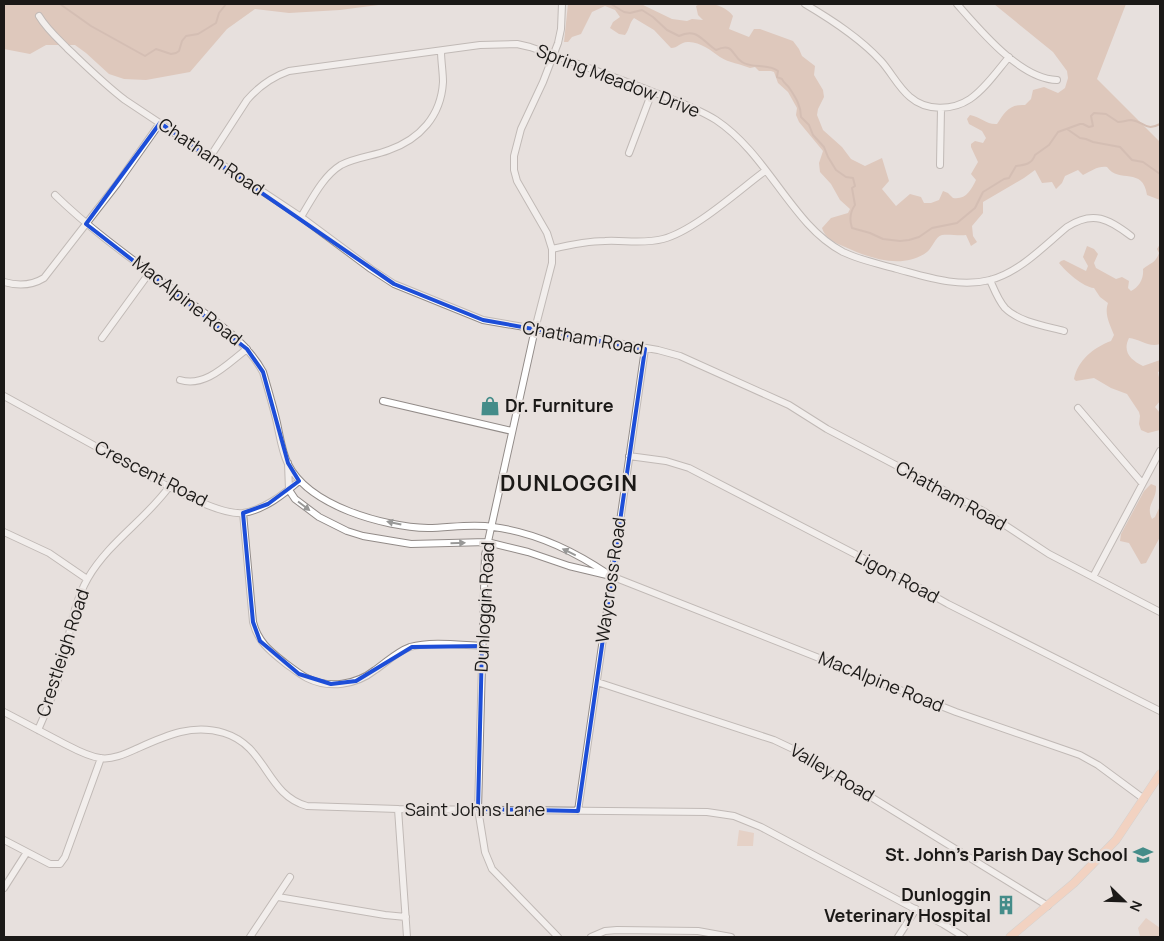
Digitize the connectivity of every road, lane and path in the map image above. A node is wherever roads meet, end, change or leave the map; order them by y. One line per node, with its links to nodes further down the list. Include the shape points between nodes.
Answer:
1 (562, 4): 6 (street, Dunloggin Road, via 561,29)
2 (805, 4): 10 (street, via 870,50 909,96 926,106)
3 (957, 4): 7 (street)
4 (39, 16): 11 (street, Chatham Road, via 108,87)
5 (440, 51): 6 (street, Spring Meadow Drive, via 517,44); 13 (street, Spring Meadow Drive, via 301,68 280,74 246,100); 17 (street, via 442,93 428,125 411,140 350,161 334,170)
6 (554, 55): 9 (street, Spring Meadow Drive); 20 (street, Dunloggin Road, via 521,129 514,156 517,181 547,233)
7 (1009, 57): 8 (street, via 1040,78); 10 (street, via 971,99)
8 (1057, 80)
9 (652, 92): 12 (street); 15 (street, Spring Meadow Drive, via 715,120 738,139)
10 (941, 108): 14 (street)
11 (160, 123): 13 (street, Chatham Road); 18 (street)
12 (629, 153)
13 (210, 157): 17 (street, Chatham Road)
14 (940, 165)
15 (765, 171): 20 (street, via 692,226 670,237 640,242 592,241); 22 (street, Spring Meadow Drive, via 807,224 841,251 948,281 974,283)
16 (55, 195): 18 (street, MacAlpine Road)
17 (301, 216): 24 (street, Chatham Road, via 394,284 484,320)
18 (86, 224): 21 (street, MacAlpine Road); 23 (street, via 44,278 24,285)
19 (1131, 236): 22 (street, Spring Meadow Drive, via 1111,222 1084,218 1067,227 1017,268)
20 (552, 249): 24 (street, Dunloggin Road, via 551,270)
21 (150, 272): 26 (street); 27 (street, MacAlpine Road)
22 (990, 280): 25 (street, via 999,300 1012,314)
23 (4, 282)
24 (535, 329): 28 (street, Chatham Road); 33 (street, Dunloggin Road)
25 (1064, 331)
26 (102, 338)
27 (247, 349): 29 (street, via 210,376 194,382); 36 (street, MacAlpine Road, via 263,372)
28 (645, 349): 35 (street, Waycross Road); 46 (street, Chatham Road, via 680,356 788,404 827,429 985,512 1043,550)
29 (180, 380)
30 (4, 396): 39 (street, Crescent Road)
31 (383, 401): 33 (street)
32 (1078, 408): 38 (street)
33 (512, 431): 42 (street, Dunloggin Road)
34 (1160, 450): 38 (street)
35 (629, 456): 45 (street, Waycross Road); 51 (street, Ligon Road, via 689,468 951,606)
36 (288, 463): 37 (street, MacAlpine Road); 40 (street, MacAlpine Road)
37 (299, 481): 40 (street, Crescent Road); 42 (street, MacAlpine Road, one-way to 37, via 429,528 369,517 339,507)
38 (1142, 483): 46 (street)
39 (169, 486): 41 (street, Crescent Road, via 212,506); 47 (street, Crestleigh Road, via 152,509 110,548)
40 (289, 490): 41 (street, Crescent Road, via 268,504); 44 (street, MacAlpine Road, one-way to 44, via 295,499 318,516 363,536 414,544)
41 (243, 512): 49 (street, via 256,633 267,649 299,674 319,682 345,684 365,677 412,646)
42 (491, 526): 44 (street, Dunloggin Road); 45 (street, MacAlpine Road, one-way to 42, via 594,564 551,544)
43 (4, 532): 47 (street, via 50,554)
44 (487, 542): 45 (street, MacAlpine Road); 49 (street, Dunloggin Road)
45 (611, 576): 50 (street, Waycross Road); 56 (street, MacAlpine Road, via 956,712 1080,755)
46 (1093, 577): 48 (street, Chatham Road)
47 (87, 579): 53 (street, Crestleigh Road, via 73,615 54,694)
48 (1160, 612)
49 (482, 646): 57 (street, Dunloggin Road)
50 (597, 682): 59 (street, Waycross Road); 65 (street, Valley Road, via 791,748)
51 (1160, 711)
52 (4, 712): 53 (street, Saint Johns Lane)
53 (38, 730): 54 (street, Saint Johns Lane, via 81,752)
54 (101, 758): 58 (street, Saint Johns Lane, via 122,755 176,732 200,728 225,733 246,744 279,789 299,804); 61 (street, via 62,862 50,864)
55 (1160, 774): 56 (main road)
56 (1144, 799): 65 (main road, via 1116,840)
57 (478, 809): 58 (street, Saint Johns Lane); 59 (street, Saint Johns Lane); 70 (street, Dunloggin Road, via 485,852 492,869)
58 (398, 810): 67 (street)
59 (578, 811): 66 (street, Saint Johns Lane, via 706,812 734,816 761,826)
60 (4, 840): 61 (street)
61 (27, 852): 63 (street)
62 (290, 877): 64 (street)
63 (4, 888)
64 (278, 897): 67 (street); 68 (street)
65 (1048, 906): 75 (main road)
66 (916, 909): 73 (street); 74 (street, Saint Johns Lane)
67 (406, 917): 69 (street)
68 (250, 937)
69 (407, 937)
70 (558, 937)
71 (591, 937): 72 (street, via 617,930 698,931)
72 (731, 937)
73 (898, 937)
74 (964, 937)
75 (1010, 937)

